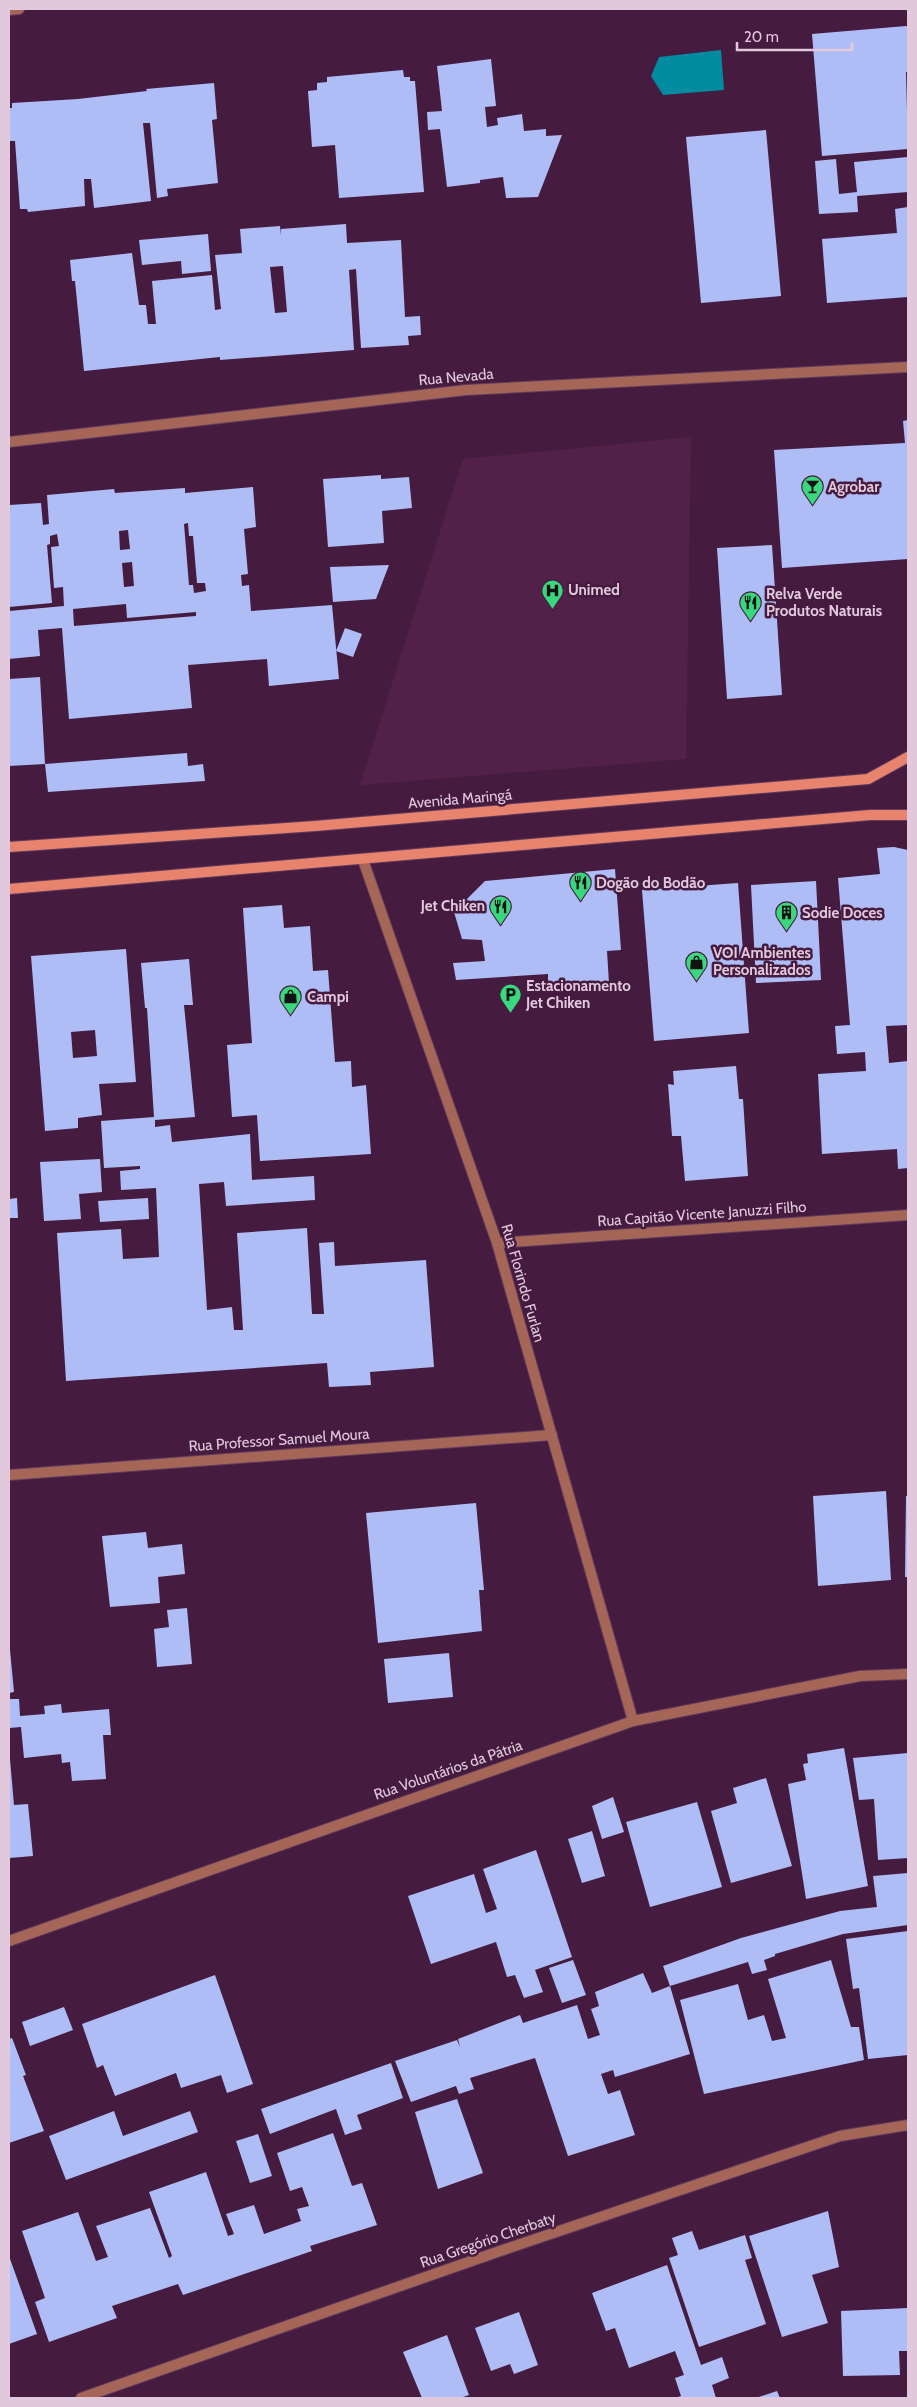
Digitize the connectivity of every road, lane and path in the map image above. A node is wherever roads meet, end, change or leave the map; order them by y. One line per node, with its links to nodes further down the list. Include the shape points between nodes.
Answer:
1 (19, 9): 2 (street)
2 (9, 10)
3 (908, 366): 4 (street, Rua Nevada, via 466,390)
4 (9, 442)
5 (908, 757): 7 (main road, Avenida Maringá, via 868,779 315,826)
6 (908, 815): 8 (main road)
7 (9, 847)
8 (363, 860): 9 (main road); 11 (street, Rua Florindo Furlan)
9 (9, 889)
10 (908, 1215): 11 (street, Rua Capitão Vicente Januzzi Filho)
11 (497, 1243): 12 (street, Rua Florindo Furlan)
12 (552, 1435): 13 (street, Rua Professor Samuel Moura); 15 (street, Rua Florindo Furlan)
13 (9, 1475)
14 (908, 1674): 15 (street, Rua Voluntários da Pátria, via 860,1676)
15 (633, 1721): 16 (street, Rua Voluntários da Pátria)
16 (9, 1941)
17 (908, 2125): 18 (street, Rua Gregório Cherbaty, via 840,2136)
18 (82, 2398)

